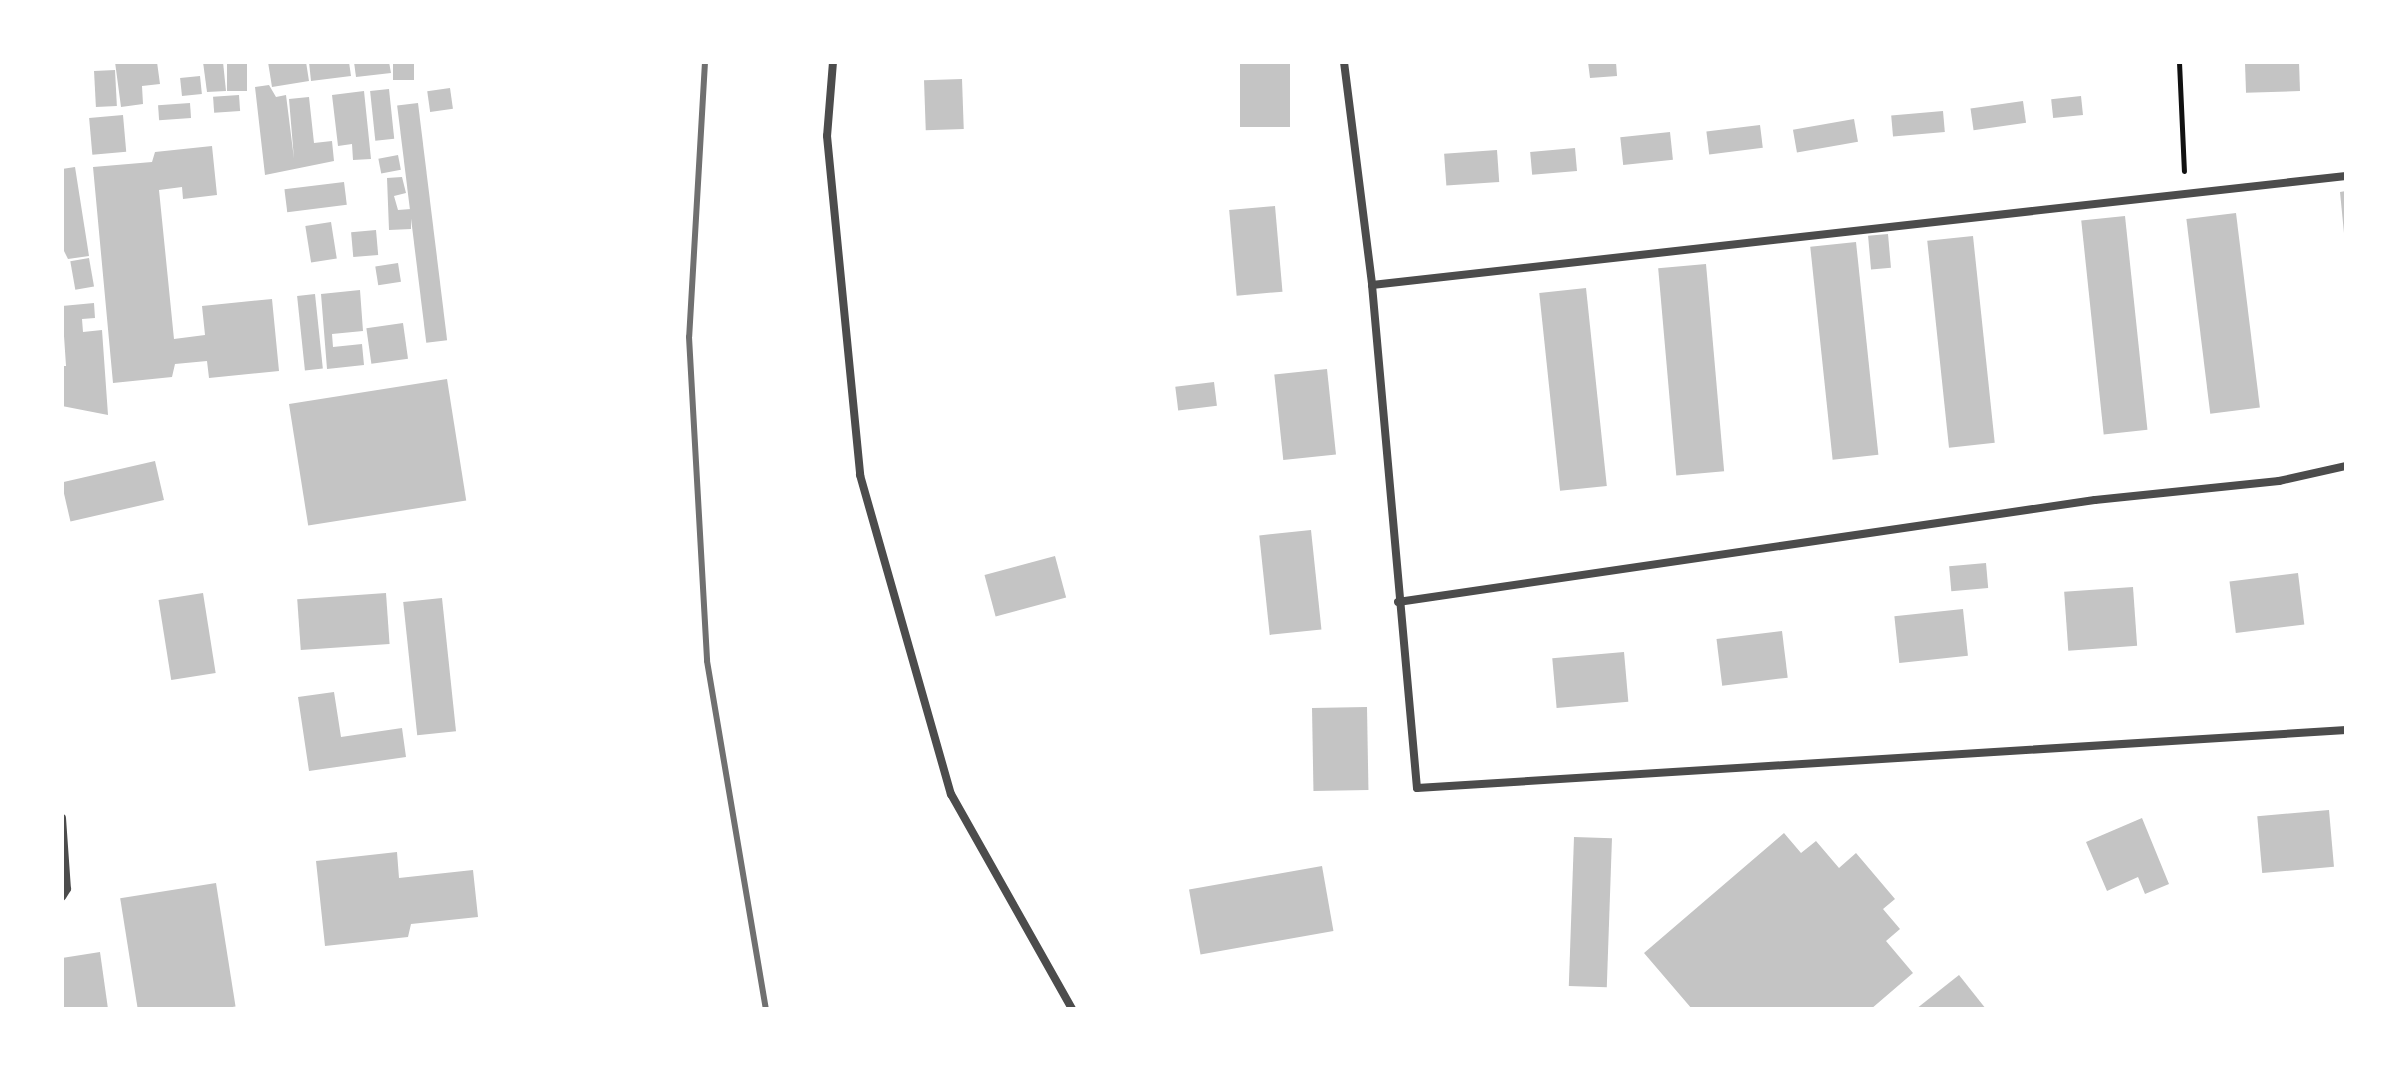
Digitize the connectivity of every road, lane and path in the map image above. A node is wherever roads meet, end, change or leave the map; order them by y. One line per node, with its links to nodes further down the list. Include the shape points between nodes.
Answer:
1 (833, 62): 12 (street, via 827,136 860,475 951,794)
2 (1344, 62): 6 (street)
3 (2179, 62): 5 (path)
4 (2346, 176): 5 (street)
5 (2185, 196): 6 (street)
6 (1372, 285): 8 (street)
7 (2346, 466): 8 (street, via 2279,481 2095,500)
8 (1398, 602): 9 (street, via 1417,788)
9 (2346, 730)
10 (62, 818): 11 (street, via 67,849 67,889)
11 (62, 897)
12 (1072, 1009)

